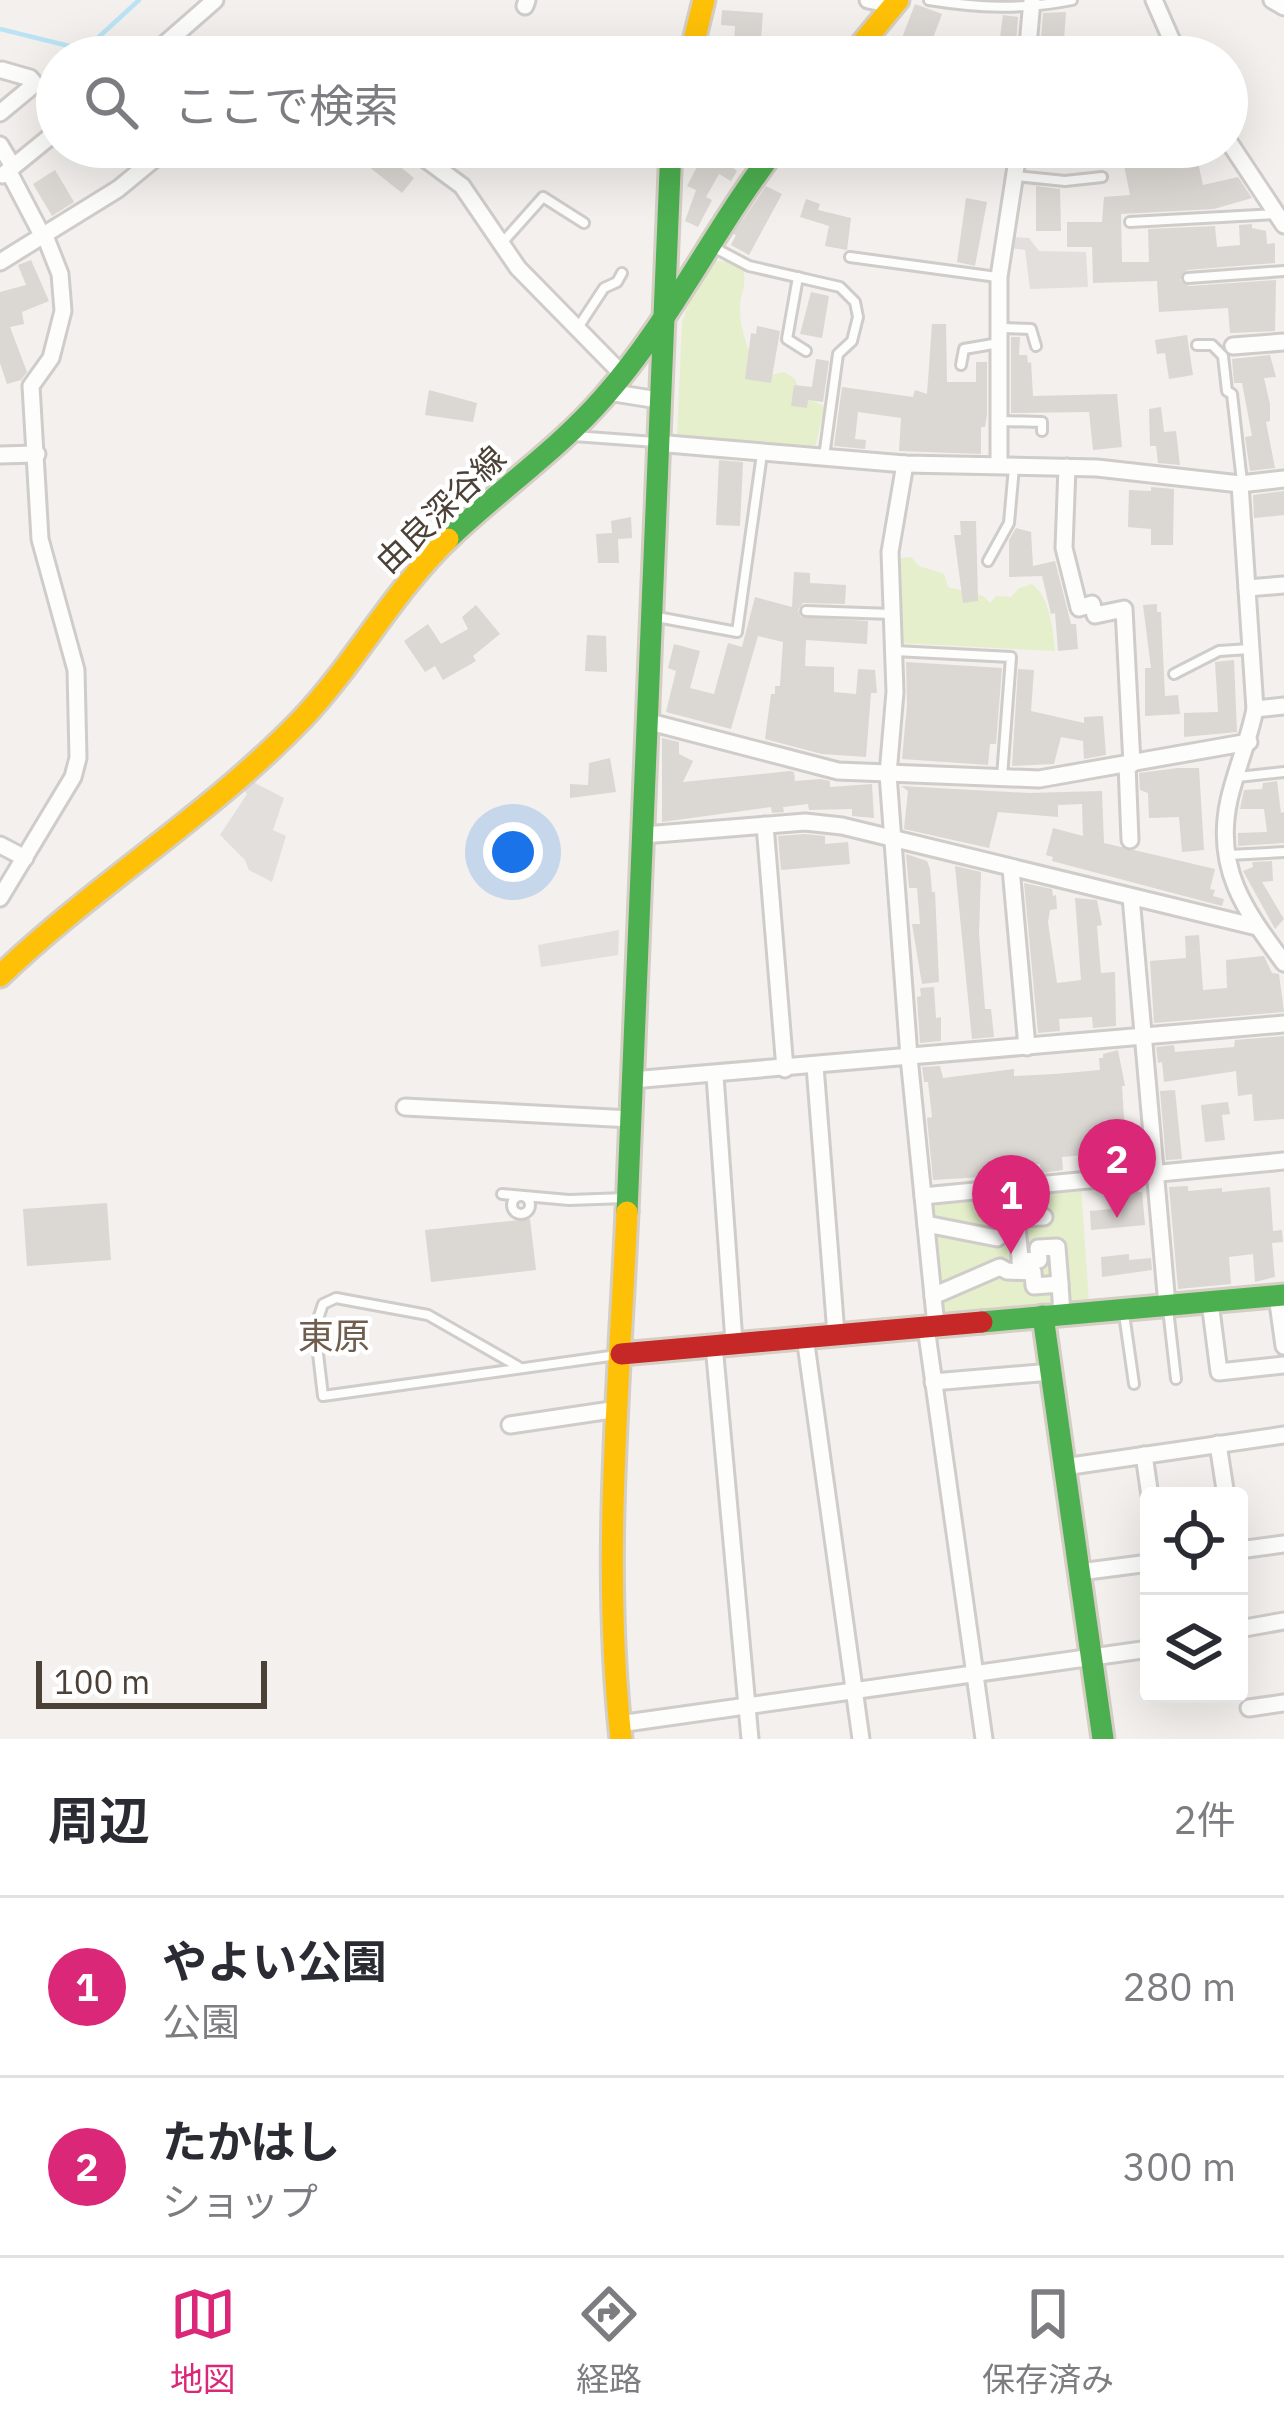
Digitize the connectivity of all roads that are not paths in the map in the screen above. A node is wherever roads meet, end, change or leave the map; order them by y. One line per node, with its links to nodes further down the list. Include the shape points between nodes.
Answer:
1 (215, 0): 11 (street)
2 (704, 0): 12 (street)
3 (868, 0): 8 (street)
4 (929, 0): 9 (lane)
5 (1072, 0): 9 (lane)
6 (1154, 0): 15 (street)
7 (1272, 0): 10 (street)
8 (896, 3): 13 (street)
9 (1031, 4): 14 (street)
10 (1284, 7)
11 (174, 36)
12 (695, 36)
13 (868, 36)
14 (1029, 36)
15 (1170, 36)
16 (2, 70): 17 (street, via 34,85)
17 (0, 113)
18 (0, 145): 26 (street)
19 (36, 148): 26 (street)
20 (144, 168): 32 (street)
21 (438, 168): 33 (street, via 462,186)
22 (670, 168): 42 (street)
23 (763, 168): 34 (street, 由良深谷線)
24 (1016, 168): 27 (street)
25 (1247, 168): 29 (street)
26 (7, 171): 32 (street)
27 (1015, 176): 28 (lane); 40 (street)
28 (1102, 177)
29 (1278, 213): 30 (lane)
30 (1130, 222)
31 (584, 223): 33 (lane, via 543,197)
32 (44, 237): 36 (street); 58 (street, via 60,274 63,311 48,365 31,386)
33 (502, 244): 43 (street)
34 (710, 245): 39 (lane, via 748,266); 42 (street, 由良深谷線)
35 (850, 257): 40 (lane)
36 (0, 262)
37 (1284, 271): 41 (lane)
38 (622, 273): 43 (lane)
39 (798, 277): 49 (lane, via 787,340); 60 (lane, via 845,289 857,309 852,340 838,354)
40 (999, 277): 44 (street)
41 (1188, 278)
42 (661, 320): 51 (street, 由良深谷線); 52 (street)
43 (577, 329): 51 (street)
44 (999, 336): 47 (lane, via 1031,329); 50 (lane, via 964,349); 53 (street)
45 (1284, 342): 48 (street)
46 (1196, 345): 65 (lane, via 1212,345 1223,356)
47 (1036, 346)
48 (1233, 346)
49 (806, 352)
50 (961, 365)
51 (615, 384): 52 (street); 55 (street, 由良深谷線)
52 (658, 400): 56 (street)
53 (999, 421): 54 (lane, via 1042,422); 62 (street)
54 (1042, 431)
55 (566, 436): 56 (lane); 98 (street, 由良深谷線, via 406,581 302,718)
56 (656, 442): 57 (street); 71 (street)
57 (762, 452): 60 (street); 71 (lane, via 737,632)
58 (38, 454): 59 (street); 91 (street, via 40,539 76,670 77,758)
59 (0, 455)
60 (823, 459): 61 (street)
61 (905, 464): 62 (street); 70 (street, via 890,552)
62 (1006, 466): 63 (street); 66 (lane, via 1009,523)
63 (1067, 467): 65 (street); 79 (street, via 1064,548 1079,608 1092,604 1094,615 1124,609)
64 (1284, 479): 65 (street)
65 (1241, 484): 68 (street)
66 (988, 561)
67 (1284, 585): 68 (street)
68 (1247, 588): 72 (street)
69 (806, 611): 70 (lane)
70 (892, 614): 73 (street)
71 (650, 615): 77 (street)
72 (1251, 648): 74 (lane, via 1219,650); 76 (street)
73 (894, 650): 81 (street); 82 (lane, via 1011,657)
74 (1174, 674)
75 (1284, 706): 76 (street)
76 (1255, 709): 78 (street)
77 (646, 721): 81 (street, via 838,770); 85 (street)
78 (1249, 742): 79 (street); 83 (street)
79 (1130, 764): 82 (street); 87 (street)
80 (1284, 772): 83 (lane)
81 (888, 774): 82 (street); 86 (street)
82 (1002, 777)
83 (1238, 777): 90 (street)
84 (765, 825): 85 (street); 86 (street, via 805,822); 104 (street)
85 (644, 835): 106 (street)
86 (891, 835): 92 (street); 102 (street)
87 (1130, 840)
88 (0, 845): 91 (street)
89 (1284, 852): 90 (lane)
90 (1227, 855): 95 (street)
91 (25, 857): 94 (street)
92 (1011, 868): 93 (street); 101 (street)
93 (1131, 897): 95 (street); 100 (street)
94 (0, 898)
95 (1258, 926): 96 (street)
96 (1278, 947): 97 (street)
97 (1284, 963)
98 (0, 976)
99 (1284, 1024): 100 (street)
100 (1143, 1036): 101 (street); 110 (street)
101 (1027, 1047): 102 (street)
102 (909, 1057): 103 (street); 112 (street)
103 (815, 1066): 104 (street); 131 (street)
104 (785, 1069): 105 (street)
105 (715, 1076): 106 (street); 133 (street)
106 (632, 1081): 108 (street)
107 (405, 1107): 108 (street)
108 (631, 1119): 115 (street)
109 (1284, 1161): 110 (street)
110 (1155, 1173): 111 (street); 127 (street)
111 (1013, 1187): 112 (street); 119 (street)
112 (923, 1196): 118 (street)
113 (511, 1197): 114 (lane); 116 (lane); 116 (lane, via 520,1215)
114 (541, 1198): 115 (lane); 116 (lane)
115 (628, 1198): 135 (street)
116 (530, 1203)
117 (1044, 1216): 119 (street)
118 (926, 1224): 120 (street); 125 (street)
119 (1017, 1224): 120 (street); 121 (street)
120 (998, 1238): 122 (street)
121 (1028, 1266): 122 (street); 123 (street, via 1034,1286); 123 (street, via 1038,1248 1057,1246)
122 (1000, 1267): 125 (street)
123 (1060, 1284): 129 (street)
124 (1280, 1295): 126 (street); 134 (street)
125 (933, 1296): 130 (street)
126 (1210, 1302): 127 (street); 136 (street, via 1219,1372)
127 (1167, 1305): 128 (street); 139 (lane)
128 (1123, 1309): 129 (street); 141 (lane)
129 (1052, 1315): 130 (street); 138 (street)
130 (931, 1326): 131 (street); 140 (street)
131 (836, 1334): 132 (street)
132 (805, 1337): 133 (street); 159 (street)
133 (724, 1344): 135 (street); 161 (street)
134 (1284, 1346)
135 (620, 1354): 137 (lane); 142 (street)
136 (1284, 1365)
137 (518, 1367): 137 (lane, via 405,1311 332,1299 315,1328 323,1396)
138 (1051, 1372): 140 (street); 147 (street)
139 (1176, 1379)
140 (933, 1382): 158 (street)
141 (1134, 1384)
142 (618, 1409): 143 (street); 163 (street, via 611,1584)
143 (510, 1425)
144 (1284, 1435): 145 (street)
145 (1218, 1444): 146 (street); 149 (street)
146 (1144, 1456): 147 (street); 148 (street)
147 (1064, 1467): 153 (street)
148 (1149, 1487)
149 (1225, 1487)
150 (1284, 1544): 151 (street)
151 (1248, 1549)
152 (1140, 1564): 153 (street)
153 (1080, 1572): 157 (street)
154 (1284, 1621): 155 (street)
155 (1248, 1627)
156 (1140, 1650): 157 (street)
157 (1092, 1658): 158 (street); 167 (street)
158 (976, 1674): 159 (street); 166 (street)
159 (854, 1691): 161 (street); 165 (street)
160 (1284, 1702): 162 (street)
161 (746, 1707): 163 (street); 164 (street)
162 (1249, 1708)
163 (620, 1735)
164 (750, 1739)
165 (861, 1739)
166 (984, 1739)
167 (1103, 1739)

